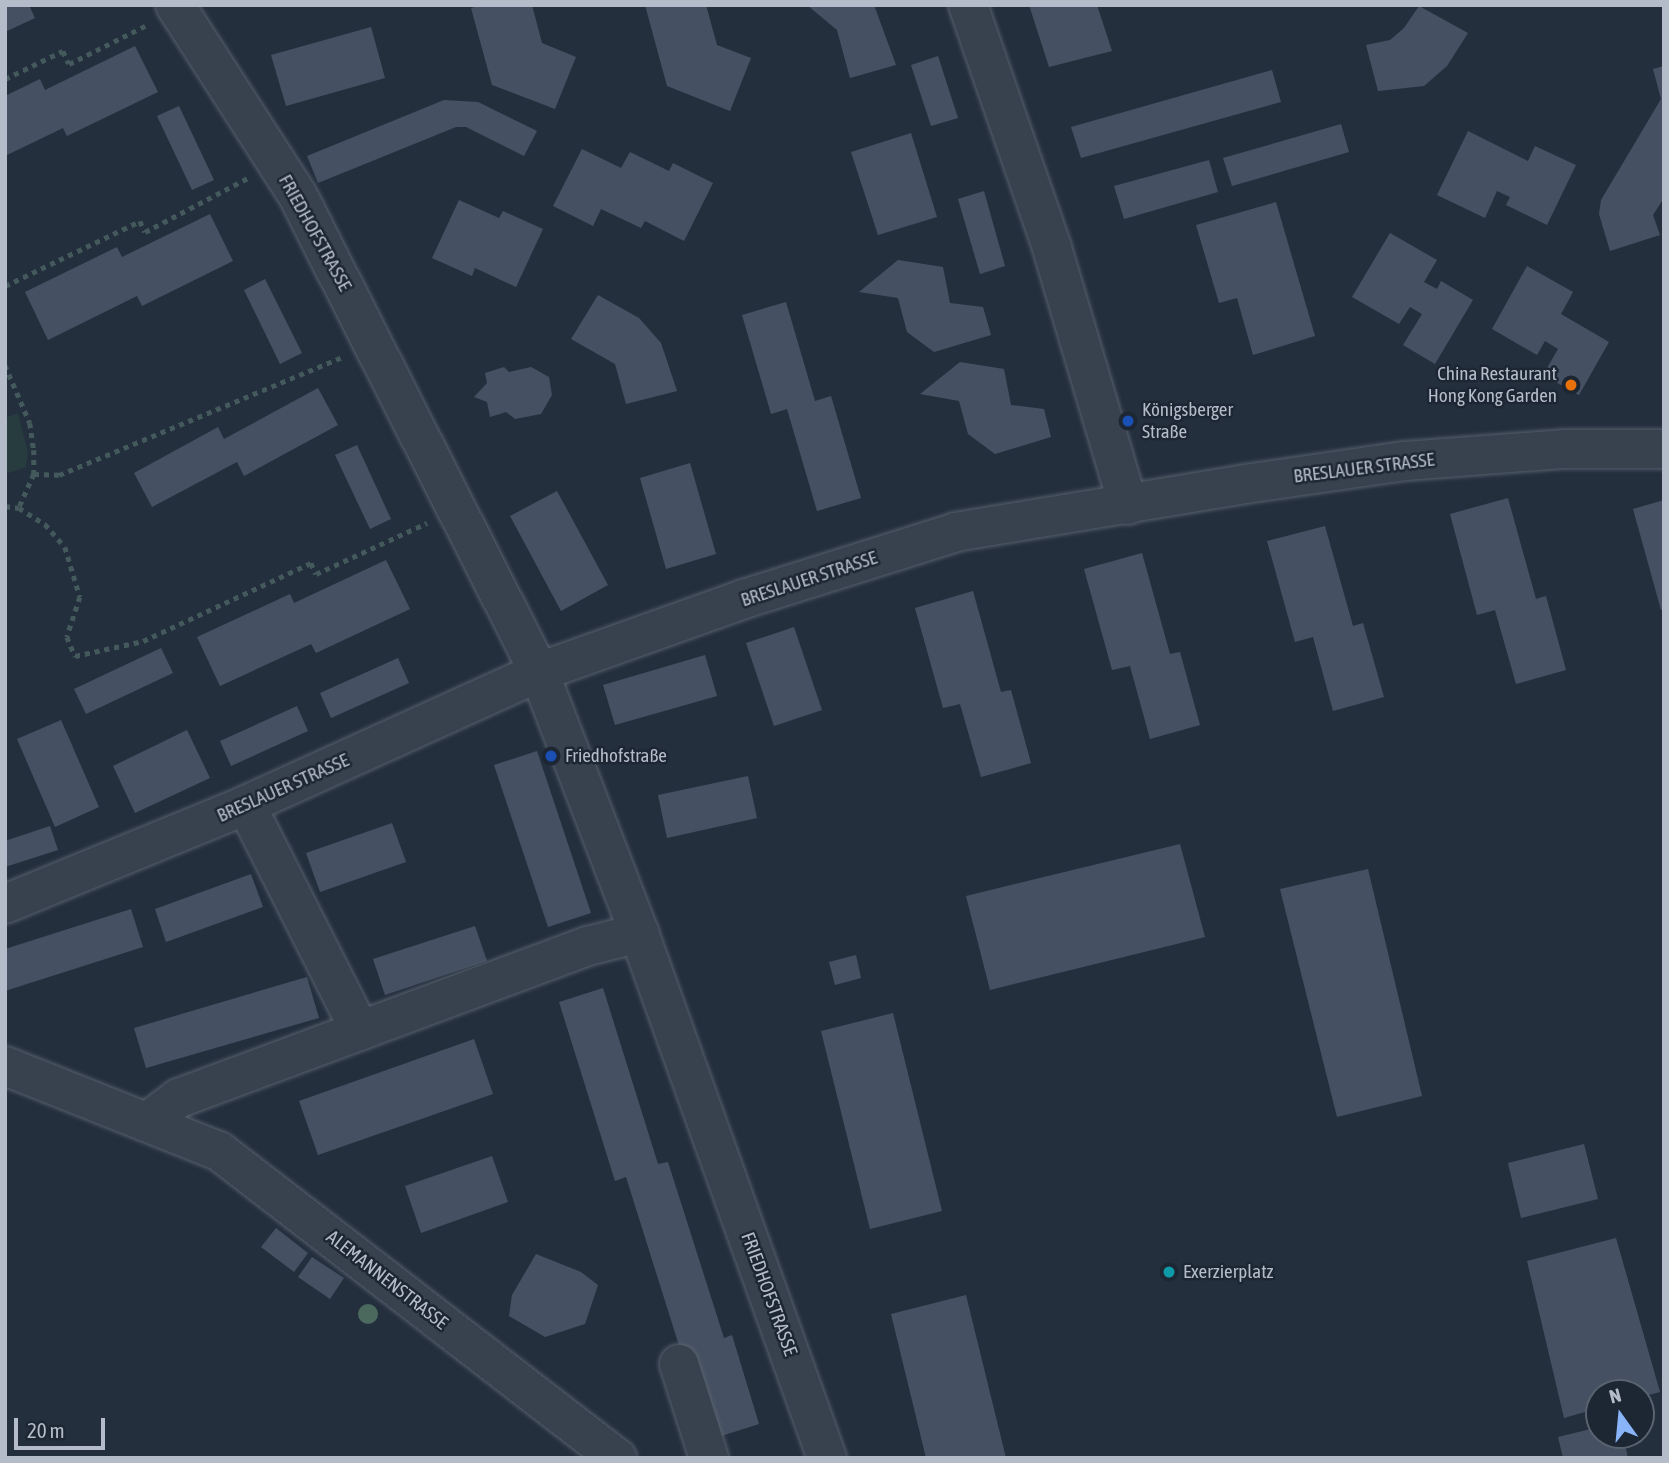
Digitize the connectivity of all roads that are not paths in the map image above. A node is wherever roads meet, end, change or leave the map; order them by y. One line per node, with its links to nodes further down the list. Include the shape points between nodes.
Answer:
1 (968, 5): 4 (street, via 1052,248)
2 (181, 7): 5 (street, FRIEDHOFSTRASSE, via 298,196)
3 (1664, 449): 4 (street, BRESLAUER STRASSE, via 1566,449 1405,461)
4 (1128, 505): 5 (street, BRESLAUER STRASSE, via 956,532 744,599)
5 (539, 672): 6 (street, BRESLAUER STRASSE); 8 (street, FRIEDHOFSTRASSE)
6 (246, 805): 7 (street, BRESLAUER STRASSE); 9 (street)
7 (5, 904)
8 (639, 933): 9 (street, via 588,946); 15 (street, FRIEDHOFSTRASSE)
9 (360, 1031): 11 (street, via 180,1098)
10 (5, 1066): 11 (street, ALEMANNENSTRASSE)
11 (147, 1122): 13 (street, ALEMANNENSTRASSE, via 219,1151)
12 (679, 1364): 14 (street)
13 (617, 1458)
14 (709, 1458)
15 (827, 1458)

